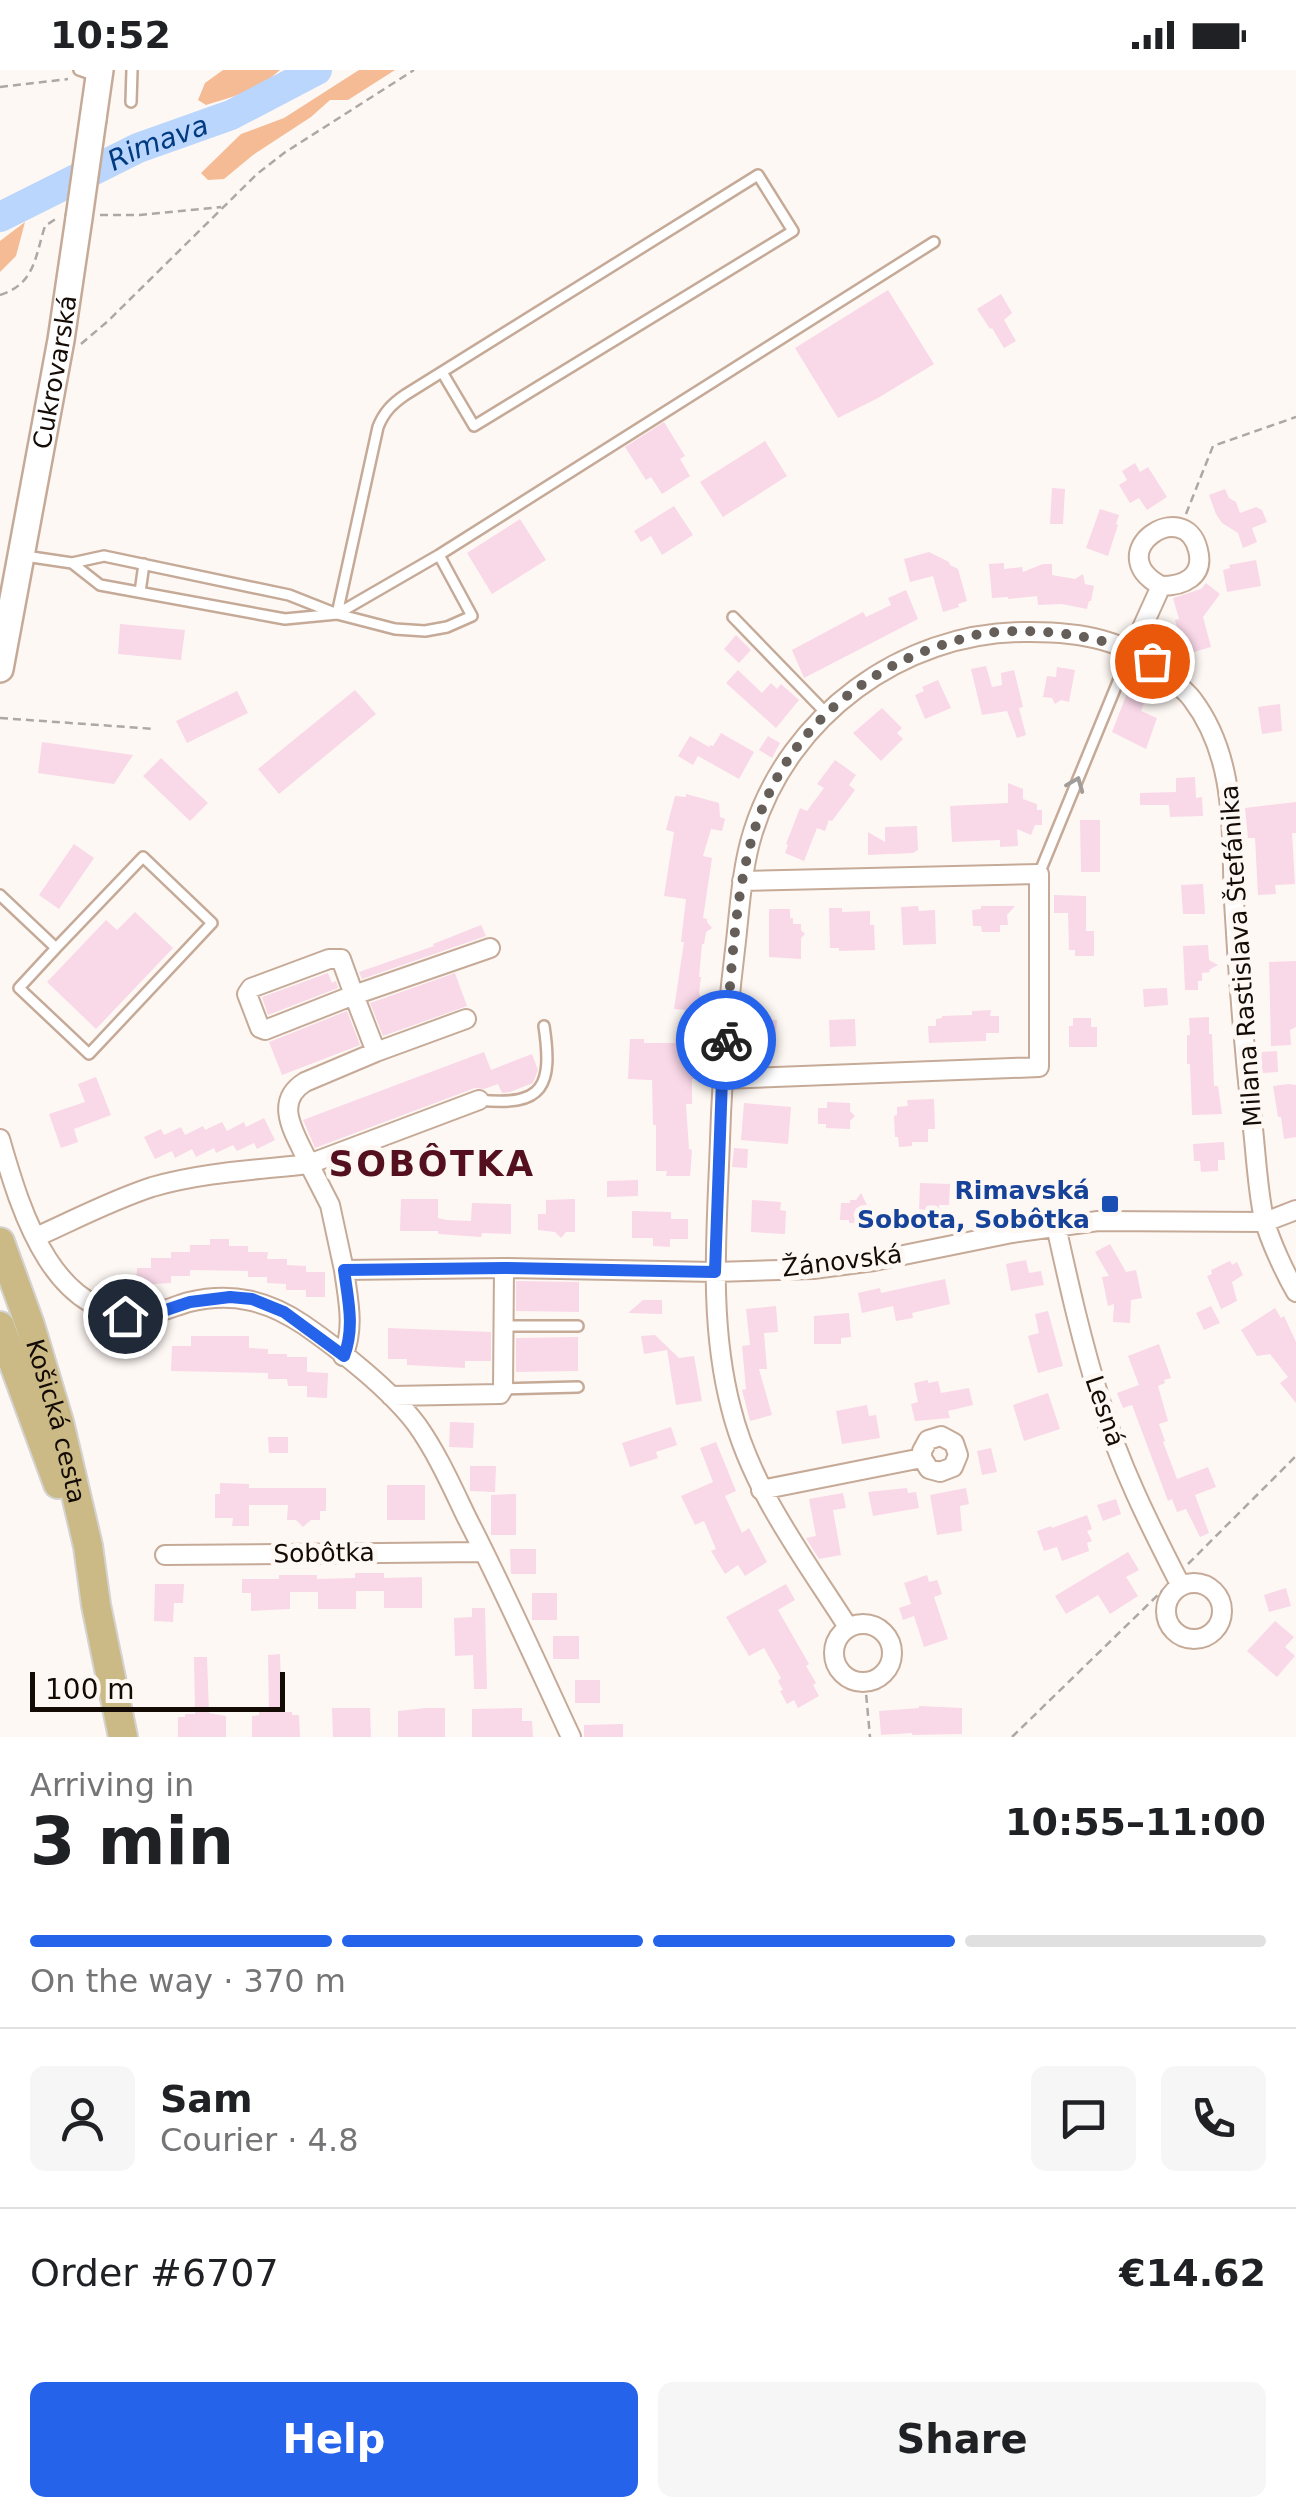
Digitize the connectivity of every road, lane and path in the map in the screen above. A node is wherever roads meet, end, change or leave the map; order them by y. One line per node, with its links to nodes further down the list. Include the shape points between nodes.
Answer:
1 (132, 70): 5 (lane)
2 (414, 70): 7 (path, via 257,174)
3 (90, 72): 4 (path); 12 (main road, Cukrovarská, bridge, via 93,119)
4 (0, 87)
5 (131, 102)
6 (934, 242): 11 (lane)
7 (83, 344)
8 (442, 372): 8 (lane, via 758,174 793,231 474,426); 17 (lane, via 382,416)
9 (1296, 417): 10 (path, via 1213,446)
10 (1182, 530): 15 (street, via 1198,547 1195,573 1178,586); 15 (street, via 1156,530 1140,549 1141,567)
11 (439, 554): 17 (lane); 17 (lane, via 472,616 425,631)
12 (22, 555): 13 (lane); 20 (main road, Cukrovarská)
13 (72, 563): 14 (lane, via 104,556); 16 (lane, via 100,585)
14 (144, 564): 16 (lane); 17 (lane, via 289,595)
15 (1161, 586): 19 (street)
16 (140, 592): 17 (lane, via 285,619)
17 (337, 614)
18 (733, 617): 21 (lane)
19 (1132, 650): 21 (street, Milana Rastislava Štefánika, via 1052,632 980,634 885,669); 24 (lane, one-way to 19); 38 (street, Milana Rastislava Štefánika, via 1191,697 1227,775 1242,1028)
20 (0, 669)
21 (826, 713): 25 (street, Milana Rastislava Štefánika, via 766,799)
22 (0, 718): 23 (path)
23 (155, 728)
24 (1039, 874): 25 (street); 33 (street, via 1039,1067)
25 (742, 881): 33 (street, Milana Rastislava Štefánika)
26 (0, 894): 27 (lane)
27 (56, 948): 27 (lane, via 143,857 212,923 88,1054 19,988)
28 (490, 948): 29 (street)
29 (354, 995): 29 (street, via 266,1030 247,994 341,959); 32 (street)
30 (466, 1019): 32 (street)
31 (544, 1026): 34 (lane, via 548,1052 540,1090 521,1100)
32 (376, 1052): 36 (street, via 294,1088 287,1112)
33 (722, 1079): 44 (street, Milana Rastislava Štefánika)
34 (479, 1100): 36 (street)
35 (0, 1139): 40 (street)
36 (309, 1164): 40 (street, via 154,1187); 43 (street, via 330,1205)
37 (1296, 1210): 38 (street, Žánovská)
38 (1265, 1222): 39 (street, Žánovská, via 1098,1220); 45 (street, Milana Rastislava Štefánika)
39 (1056, 1226): 44 (street, Žánovská, via 874,1262); 58 (street, Lesná, via 1101,1404)
40 (36, 1237): 49 (street, via 70,1290 96,1306 125,1316 190,1302 252,1299 294,1319)
41 (0, 1242): 59 (main road, Košická cesta, via 59,1422)
42 (504, 1268): 43 (street); 44 (street, Žánovská); 47 (street)
43 (344, 1270): 49 (street, via 351,1323)
44 (715, 1272): 55 (street, Milana Rastislava Štefánika, via 724,1379)
45 (1296, 1292)
46 (0, 1326): 59 (main road, Košická cesta)
47 (502, 1326): 48 (lane); 51 (street)
48 (578, 1326)
49 (344, 1356): 52 (street)
50 (578, 1387): 51 (lane)
51 (503, 1389): 52 (street)
52 (391, 1396): 56 (street, via 443,1470)
53 (1296, 1456): 58 (path)
54 (922, 1458): 55 (street)
55 (762, 1490): 60 (street, Milana Rastislava Štefánika)
56 (484, 1552): 57 (street, Sobôtka); 63 (street)
57 (164, 1555)
58 (1179, 1581): 65 (path)
59 (96, 1605): 62 (main road, Košická cesta)
60 (848, 1627): 61 (street, via 835,1642 835,1663 848,1678); 61 (street, via 878,1627 890,1642 885,1672)
61 (865, 1682): 64 (path)
62 (123, 1737)
63 (572, 1737)
64 (870, 1737)
65 (1012, 1737)

